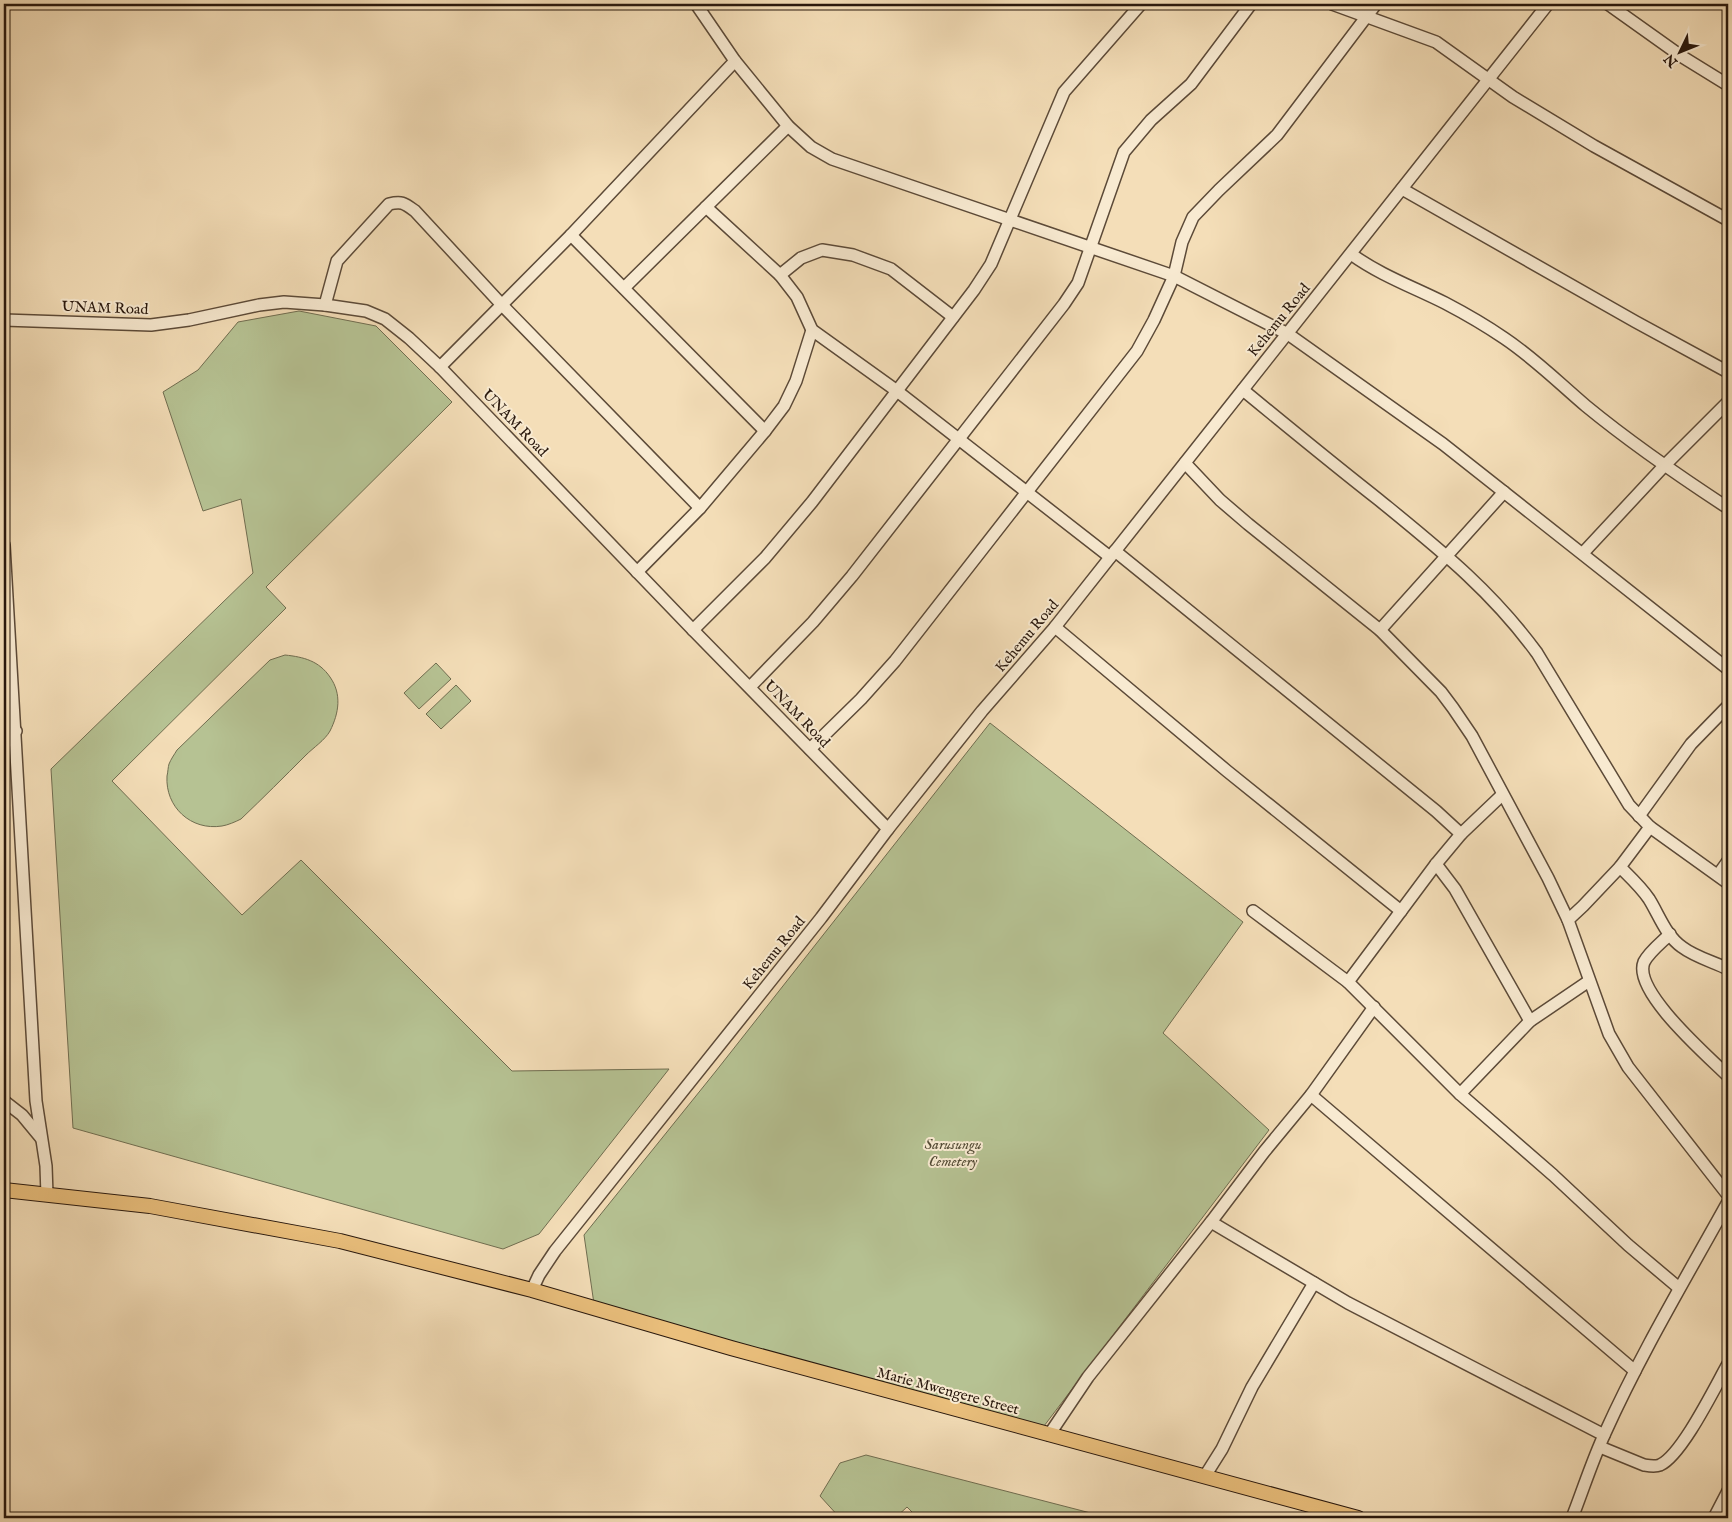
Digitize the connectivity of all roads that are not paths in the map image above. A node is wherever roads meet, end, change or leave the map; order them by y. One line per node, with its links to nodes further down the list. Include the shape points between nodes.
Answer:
1 (696, 4): 9 (street)
2 (1141, 4): 16 (street, via 1064,92)
3 (1251, 4): 18 (street, via 1191,84 1151,120 1124,152)
4 (1332, 4): 8 (street)
5 (1376, 4): 8 (street)
6 (1548, 4): 10 (street, Kehemu Road)
7 (1608, 4): 11 (street)
8 (1366, 17): 10 (street, via 1436,42); 21 (street, via 1278,135 1193,217 1182,242)
9 (735, 61): 12 (street); 17 (street)
10 (1488, 80): 13 (street, Kehemu Road); 15 (street, via 1594,146)
11 (1728, 85)
12 (788, 126): 14 (street); 16 (street, via 811,147 832,159)
13 (1402, 189): 19 (street, Kehemu Road); 30 (street)
14 (706, 207): 20 (street); 22 (street)
15 (1728, 220)
16 (1010, 221): 18 (street); 25 (street, via 991,264)
17 (571, 235): 22 (street); 24 (street)
18 (1090, 246): 21 (street); 35 (street, via 1078,283 1064,304)
19 (1351, 254): 28 (street, Kehemu Road); 37 (street, via 1499,335)
20 (780, 276): 25 (street, via 801,258 822,250 853,255 891,269); 27 (street, via 797,297)
21 (1174, 276): 28 (street); 38 (street, via 1137,351)
22 (624, 288): 34 (street)
23 (325, 305): 24 (street, via 337,261 389,204 400,202 415,211); 26 (street, UNAM Road, via 284,302 151,325); 29 (street, UNAM Road, via 366,311 385,319)
24 (502, 305): 29 (street); 40 (street)
25 (952, 317): 32 (street)
26 (4, 320)
27 (812, 330): 32 (street); 34 (street, via 784,406)
28 (1288, 334): 31 (street, Kehemu Road); 39 (street, via 1444,444)
29 (440, 368): 46 (street, UNAM Road)
30 (1728, 372)
31 (1243, 390): 36 (street, Kehemu Road); 45 (street)
32 (897, 391): 35 (street); 48 (street, via 765,558)
33 (1728, 402): 37 (street)
34 (765, 431): 40 (street)
35 (958, 440): 38 (street); 51 (street, via 852,576)
36 (1185, 463): 44 (street, Kehemu Road); 49 (street, via 1241,518)
37 (1664, 466): 41 (street); 43 (street)
38 (1026, 492): 44 (street); 55 (street, via 895,661)
39 (1504, 492): 43 (street); 45 (street)
40 (700, 508): 46 (street)
41 (1728, 508)
42 (4, 545): 54 (street)
43 (1583, 553): 50 (street)
44 (1112, 554): 47 (street, Kehemu Road); 60 (street)
45 (1447, 556): 49 (street); 57 (street, via 1487,593 1526,639 1618,790)
46 (637, 572): 48 (street, UNAM Road)
47 (1055, 627): 59 (street, Kehemu Road, via 982,711); 67 (street)
48 (692, 630): 51 (street, UNAM Road)
49 (1380, 630): 56 (street, via 1453,708 1472,736)
50 (1728, 669)
51 (750, 687): 55 (street, UNAM Road)
52 (1728, 706): 57 (street, via 1691,744)
53 (4, 726): 54 (street)
54 (16, 731): 79 (street)
55 (810, 749): 59 (street, UNAM Road)
56 (1502, 795): 60 (street); 68 (street)
57 (1639, 816): 58 (street)
58 (1650, 827): 63 (street); 64 (street)
59 (888, 829): 87 (street, Kehemu Road, via 821,918 555,1251)
60 (1461, 834): 62 (street)
61 (1728, 861): 64 (street)
62 (1436, 864): 67 (street); 74 (street, via 1455,889)
63 (1620, 867): 68 (street); 69 (street, via 1648,898)
64 (1718, 875): 65 (street)
65 (1728, 883)
66 (1253, 911): 72 (street)
67 (1401, 911): 72 (street)
68 (1568, 920): 71 (street)
69 (1670, 934): 70 (street, via 1682,947); 75 (street, via 1644,961 1643,971 1648,987 1660,1007)
70 (1728, 969)
71 (1590, 981): 74 (street); 82 (street, via 1609,1034 1623,1059)
72 (1348, 982): 73 (street)
73 (1374, 1007): 76 (street); 77 (street)
74 (1530, 1020): 76 (street)
75 (1728, 1076)
76 (1460, 1094): 86 (street)
77 (1311, 1095): 84 (street); 89 (street)
78 (4, 1101): 79 (street, via 22,1115)
79 (41, 1138): 81 (street)
80 (4, 1190): 81 (main road, Marie Mwengere Street)
81 (47, 1195): 87 (main road, Marie Mwengere Street, via 150,1206 340,1241)
82 (1728, 1196)
83 (1728, 1202): 86 (street)
84 (1211, 1222): 85 (street); 90 (street, via 1088,1377)
85 (1314, 1283): 91 (street); 93 (street)
86 (1679, 1288): 89 (street)
87 (532, 1290): 90 (main road, Marie Mwengere Street)
88 (1728, 1364): 92 (street, via 1687,1436 1660,1465 1644,1465)
89 (1635, 1370): 91 (street)
90 (1049, 1435): 93 (main road, Marie Mwengere Street)
91 (1604, 1435): 92 (street)
92 (1600, 1447): 96 (street)
93 (1205, 1476): 95 (main road, Marie Mwengere Street)
94 (1728, 1491): 97 (street)
95 (1358, 1518)
96 (1572, 1518)
97 (1714, 1518)

